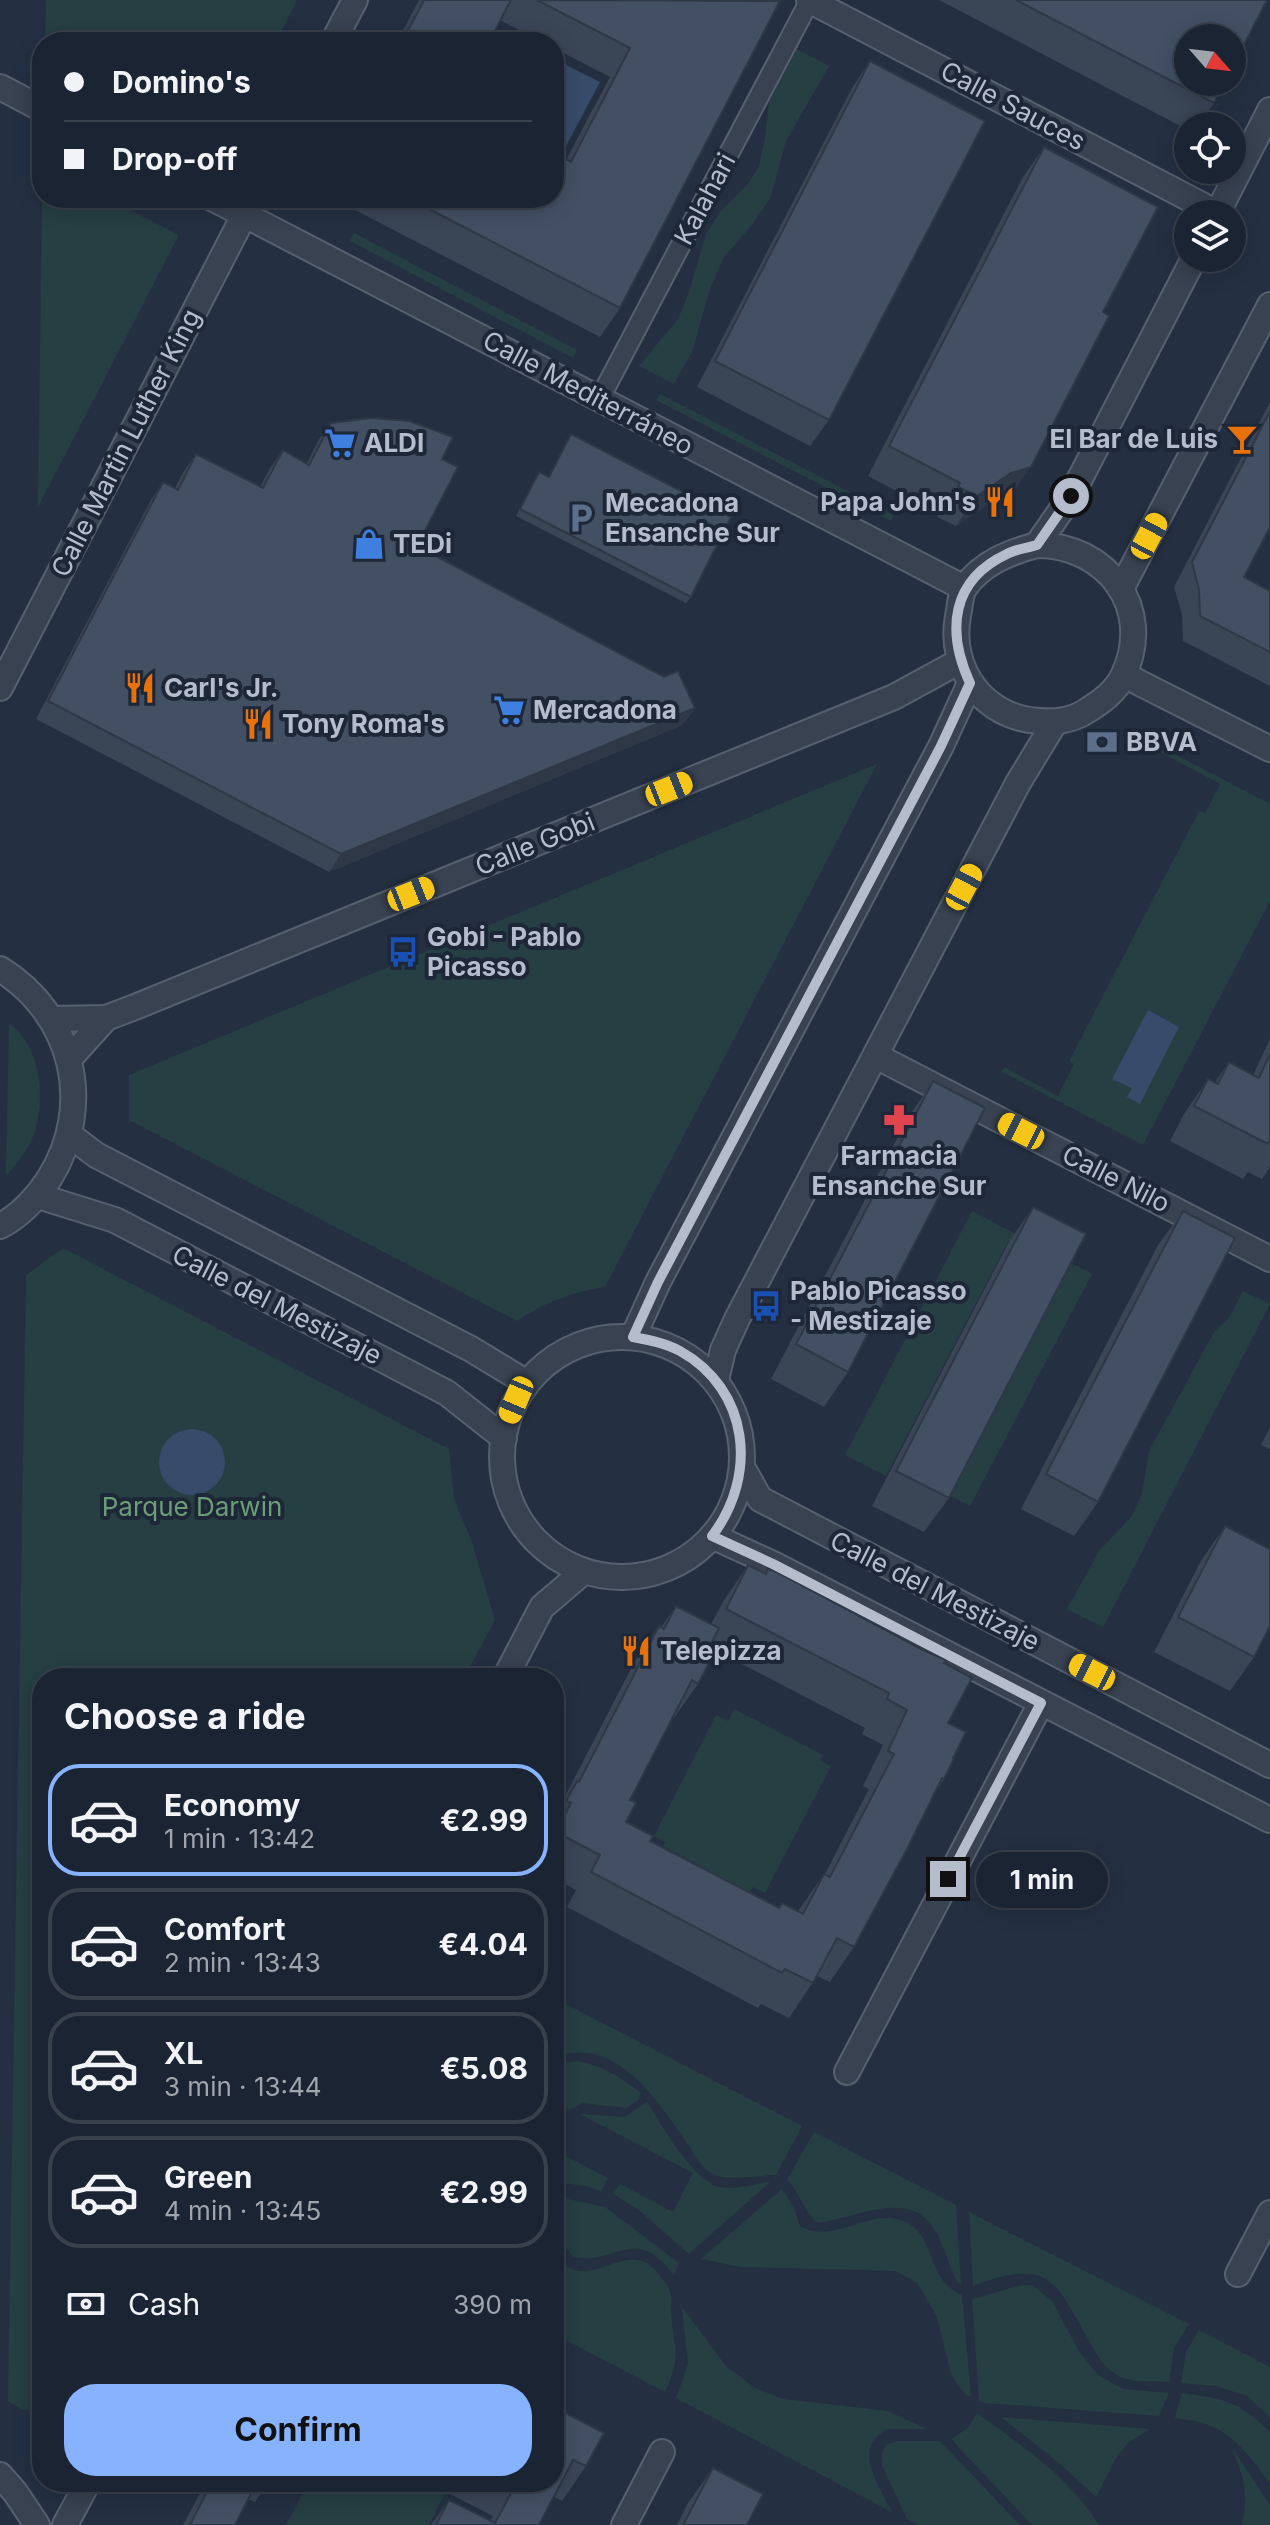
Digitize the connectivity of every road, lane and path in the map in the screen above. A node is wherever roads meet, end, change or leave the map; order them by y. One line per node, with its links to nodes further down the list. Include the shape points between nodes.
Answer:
1 (355, 0): 3 (street)
2 (810, 0): 7 (street, Calle Sauces); 13 (street, Kalahari)
3 (338, 32)
4 (0, 87): 5 (street)
5 (32, 104)
6 (1270, 110): 8 (street)
7 (1192, 200)
8 (1224, 200)
9 (248, 208): 19 (street, Calle Martin Luther King)
10 (251, 208): 13 (street, Calle Mediterráneo)
11 (1187, 272): 14 (street, via 1071,496)
12 (1270, 305): 16 (street)
13 (600, 398): 15 (street, Calle Mediterráneo)
14 (1037, 545): 15 (street, via 1008,553); 16 (street, via 1063,547 1091,558)
15 (964, 588): 17 (street, via 955,633)
16 (1121, 589): 18 (street, via 1132,618 1133,643)
17 (965, 672): 20 (street, via 983,699 1002,713); 23 (street, Calle Gobi); 31 (street, via 941,746)
18 (1124, 675): 20 (street, via 1105,700); 21 (street)
19 (0, 688)
20 (1055, 722): 25 (street)
21 (1270, 749)
22 (0, 969): 24 (street, via 31,992)
23 (106, 1018): 24 (street, Calle Gobi); 26 (street, Calle Gobi)
24 (53, 1019): 26 (street)
25 (876, 1056): 30 (street, Calle Nilo); 32 (street, via 737,1319)
26 (69, 1059): 27 (street)
27 (70, 1135): 28 (street, via 63,1157); 33 (street, Calle del Mestizaje, via 96,1155)
28 (38, 1196): 29 (street); 34 (street, Calle del Mestizaje, via 115,1220 447,1393)
29 (0, 1226)
30 (1270, 1259)
31 (633, 1337): 32 (street, via 679,1351); 33 (street, via 598,1340 564,1352)
32 (716, 1380): 35 (street, via 741,1436)
33 (527, 1383): 34 (street)
34 (504, 1438): 37 (street, via 502,1465 516,1515 551,1554)
35 (742, 1467): 36 (street, via 736,1497); 40 (street, Calle del Mestizaje, via 760,1499)
36 (712, 1536): 37 (street, via 683,1560 648,1574 610,1577); 39 (street, Calle del Mestizaje)
37 (583, 1572): 38 (street, via 542,1607)
38 (510, 1668)
39 (1041, 1703): 41 (street, Calle del Mestizaje); 42 (street)
40 (1270, 1765)
41 (1270, 1820)
42 (847, 2072)
43 (1270, 2213): 44 (street)
44 (1238, 2274)
45 (662, 2452): 50 (street)
46 (0, 2475): 48 (street)
47 (83, 2492): 49 (street)
48 (37, 2525)
49 (65, 2525)
50 (624, 2525)

